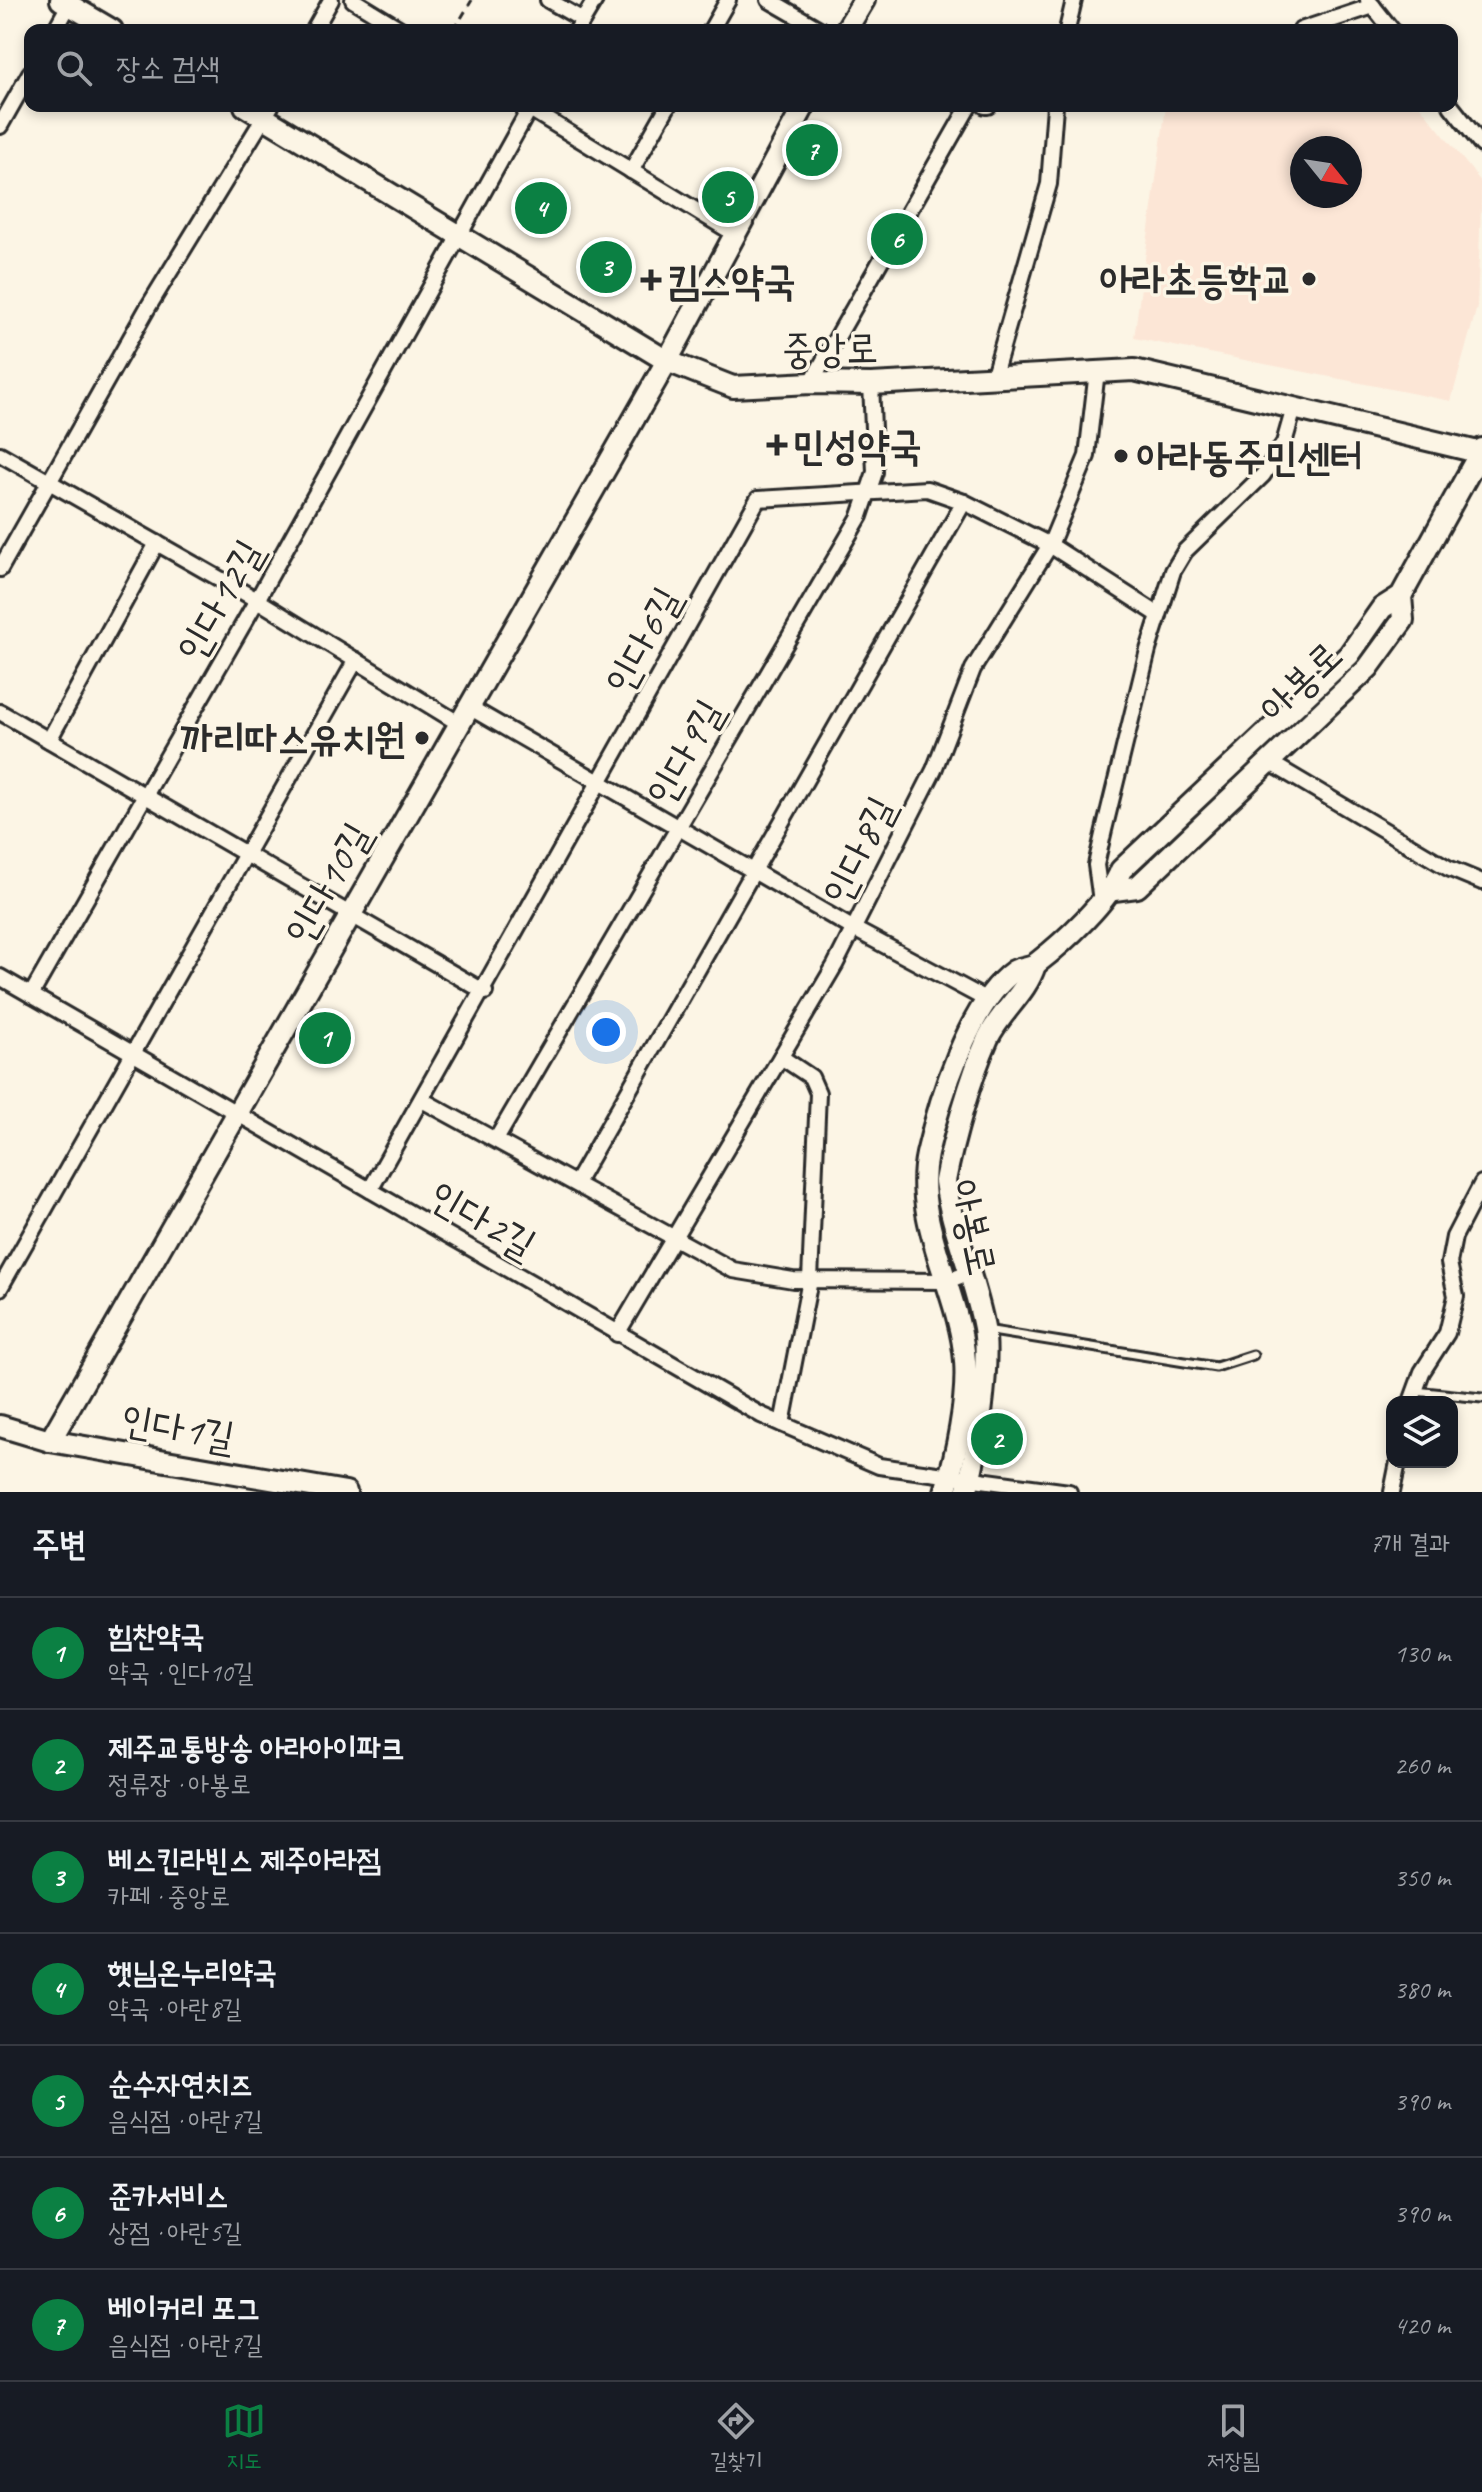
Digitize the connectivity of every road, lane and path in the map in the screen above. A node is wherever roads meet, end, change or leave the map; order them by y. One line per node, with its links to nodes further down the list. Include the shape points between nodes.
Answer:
1 (331, 0): 14 (street)
2 (353, 0): 15 (street)
3 (472, 0): 16 (path)
4 (548, 0): 17 (street)
5 (595, 0): 18 (street)
6 (728, 0): 19 (street)
7 (769, 0): 20 (street)
8 (864, 0): 21 (main road)
9 (1074, 0): 22 (street)
10 (65, 3): 12 (street); 13 (main road)
11 (1370, 3): 23 (street); 24 (street)
12 (57, 24)
13 (102, 24)
14 (317, 24)
15 (392, 24)
16 (458, 24)
17 (579, 24)
18 (581, 24)
19 (714, 24)
20 (811, 24)
21 (850, 24)
22 (1068, 24)
23 (1316, 24)
24 (1387, 24)
25 (24, 84): 35 (street)
26 (267, 112): 48 (street)
27 (270, 112): 38 (main road, 중앙로)
28 (525, 112): 38 (street, 인다12길)
29 (536, 112): 37 (street)
30 (665, 112): 37 (street)
31 (801, 112): 39 (main road, 인다10길)
32 (966, 112): 43 (street)
33 (1055, 112): 42 (street, via 1049,184)
34 (1456, 112): 36 (street)
35 (0, 126)
36 (1482, 145)
37 (631, 171): 39 (street)
38 (459, 234): 40 (main road, 중앙로); 55 (street, 인다12길)
39 (735, 234): 40 (main road, 인다10길)
40 (667, 361): 43 (main road, 중앙로, via 733,387); 59 (main road, 인다10길)
41 (1097, 371): 42 (main road, 중앙로); 45 (main road, 중앙로, via 1134,370); 52 (street, 인다8길, via 1087,456)
42 (994, 375): 44 (main road, 중앙로)
43 (811, 383): 44 (main road, 중앙로)
44 (871, 384): 49 (street, 인다9길, via 875,472)
45 (1294, 408): 46 (main road, 중앙로); 56 (street, via 1284,443 1263,475 1185,551)
46 (1481, 452): 54 (main road, 아봉로)
47 (0, 454): 48 (street)
48 (49, 483): 51 (street); 53 (street)
49 (868, 491): 50 (street, 인다6길, via 927,489); 62 (street, 인다6길, via 758,499); 64 (street, 인다9길, via 860,516)
50 (964, 502): 52 (street, 인다6길); 66 (street)
51 (157, 543): 55 (street); 60 (street)
52 (1050, 545): 56 (street, 인다6길); 70 (street, 인다8길, via 973,669 934,770)
53 (0, 569)
54 (1401, 596): 61 (main road, 아봉로, via 1403,620 1368,668); 68 (main road, 아봉로, via 1382,608 1349,655 1121,870)
55 (257, 600): 57 (street); 63 (street, 인다12길)
56 (1159, 615): 68 (street, via 1096,865)
57 (356, 660): 59 (street); 65 (street)
58 (0, 712): 60 (street)
59 (465, 716): 62 (street); 69 (main road, 인다10길)
60 (49, 740): 63 (street)
61 (1269, 762): 67 (street); 68 (main road, 아봉로, via 1137,887)
62 (600, 782): 64 (street); 73 (street, 인다6길)
63 (144, 796): 65 (street); 74 (street, 인다12길)
64 (677, 827): 66 (street); 80 (street, 인다9길)
65 (245, 854): 69 (street); 76 (street)
66 (751, 870): 70 (street); 81 (street)
67 (1482, 882)
68 (1107, 896): 71 (main road, 아봉로)
69 (350, 916): 73 (street); 79 (main road, 인다10길)
70 (854, 929): 75 (street); 77 (street, 인다8길)
71 (1035, 965): 75 (main road, 아봉로, via 1015,971); 85 (main road, 아봉로, via 1029,983 988,1038 949,1159 948,1205)
72 (0, 977): 74 (street, 인다2길)
73 (485, 992): 78 (street, 인다6길)
74 (31, 995): 76 (street, 인다2길)
75 (987, 1000): 87 (main road, 아봉로, via 967,1029 923,1180)
76 (134, 1054): 79 (street, 인다2길); 88 (street)
77 (781, 1057): 84 (street, 인다8길); 86 (street, via 811,1077 818,1093)
78 (422, 1100): 80 (street); 83 (street, 인다6길)
79 (238, 1113): 83 (street, 인다2길); 97 (main road, 인다10길)
80 (497, 1138): 81 (street)
81 (576, 1183): 84 (street)
82 (1482, 1183): 92 (street, via 1454,1237 1449,1263 1456,1296 1447,1333)
83 (370, 1190): 90 (street, 인다2길)
84 (674, 1238): 86 (street, via 733,1270); 90 (street, 인다8길)
85 (969, 1273): 87 (street); 89 (main road, 아봉로)
86 (810, 1280): 87 (street); 95 (street)
87 (947, 1281): 99 (main road, 아봉로, via 965,1362)
88 (0, 1288)
89 (984, 1330): 91 (lane, via 1216,1367); 99 (main road, 아봉로, via 984,1364)
90 (617, 1334): 95 (street, 인다2길)
91 (1253, 1355)
92 (1413, 1396)
93 (1458, 1398): 94 (lane)
94 (1482, 1398)
95 (782, 1424): 99 (street, 인다2길, via 879,1466)
96 (0, 1426): 97 (main road, 인다1길)
97 (50, 1441): 100 (main road, 인다1길)
98 (1397, 1468): 102 (street)
99 (958, 1484): 101 (street, 인다2길)
100 (346, 1492)
101 (1069, 1492)
102 (1392, 1492)

